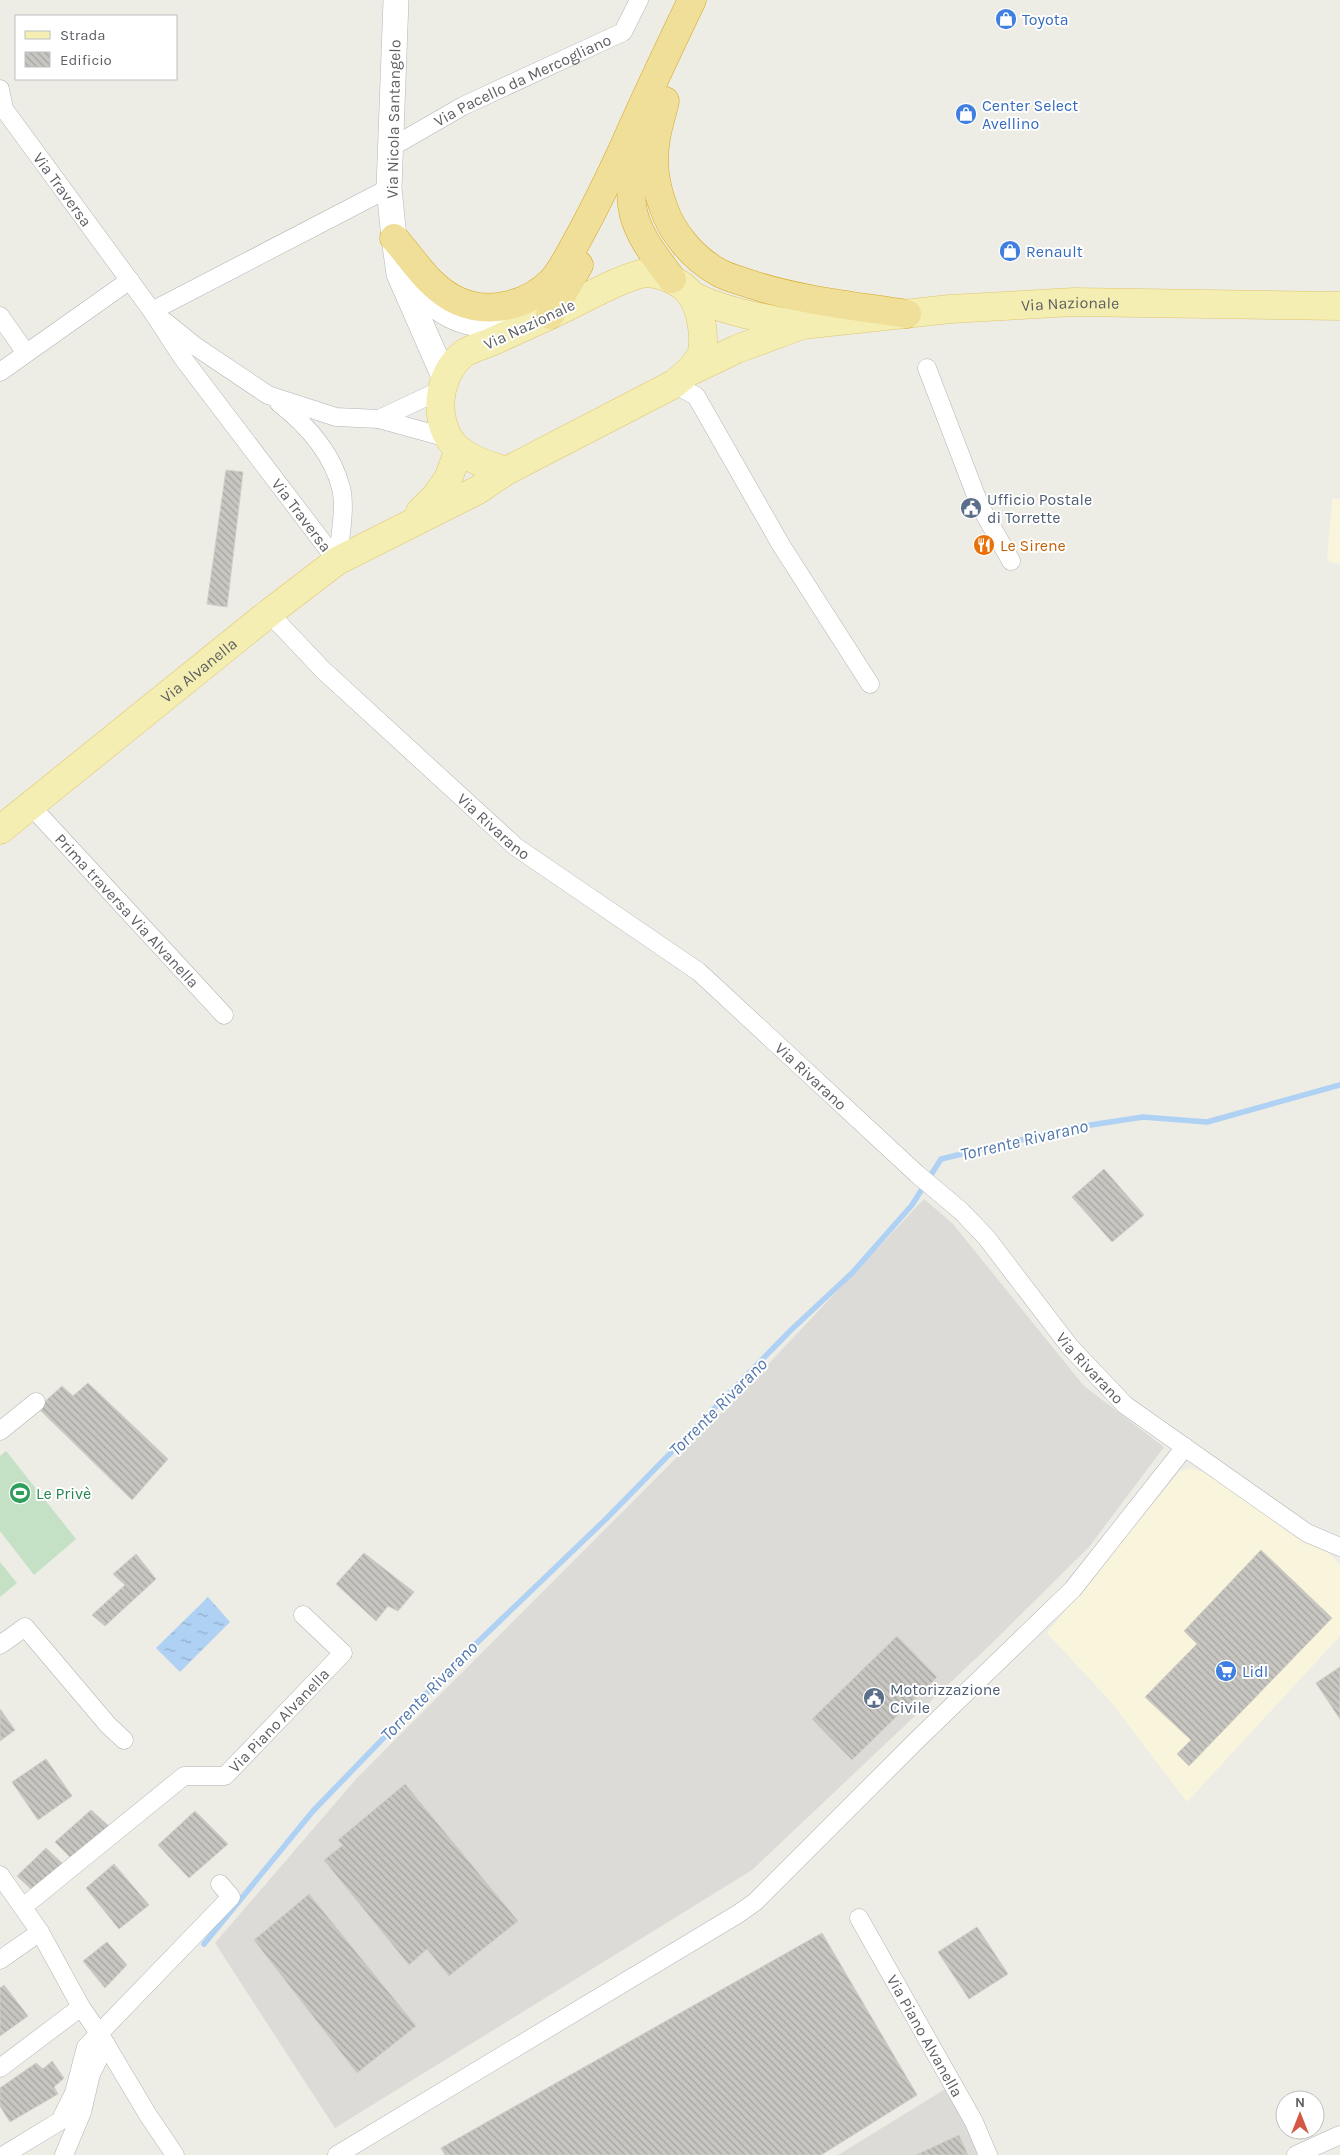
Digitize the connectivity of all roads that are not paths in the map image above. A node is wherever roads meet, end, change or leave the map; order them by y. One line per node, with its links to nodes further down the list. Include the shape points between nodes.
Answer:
1 (396, 0): 7 (main road, Via Nicola Santangelo)
2 (639, 0): 7 (street, Via Pacello da Mercogliano, via 623,32 463,106)
3 (692, 0): 9 (highway)
4 (710, 0): 6 (highway)
5 (0, 89): 11 (street, Via Traversa, via 4,109)
6 (665, 101): 12 (highway, via 645,136 635,163 630,202 642,237); 15 (highway, via 656,139 655,172 659,192 674,230 700,260 719,273 792,296)
7 (390, 148): 8 (main road, Via Nicola Santangelo)
8 (389, 188): 10 (main road, Via Nicola Santangelo); 14 (street)
9 (598, 204): 10 (highway, via 552,280 525,300 508,306 491,308 458,301 424,275); 17 (highway, via 577,269)
10 (394, 238): 17 (main road, via 413,282 442,310 459,319 481,324); 23 (main road, Via Nicola Santangelo, via 399,274)
11 (130, 280): 14 (street, Via Traversa); 19 (street)
12 (682, 287): 17 (main road, Via Nazionale, via 656,273 644,273 627,277); 18 (main road, Via Nazionale, via 714,307); 22 (main road, Via Nazionale, via 704,330 701,353)
13 (1340, 306): 15 (main road, Via Nazionale, via 1074,302)
14 (152, 311): 24 (street, Via Traversa, via 195,346); 29 (street, Via Traversa, via 182,357)
15 (907, 314): 18 (main road, Via Nazionale)
16 (0, 316): 19 (street)
17 (543, 318): 23 (main road, Via Nazionale, via 466,353 449,370)
18 (802, 325): 22 (main road, Via Nazionale, via 738,349)
19 (26, 353): 21 (street)
20 (926, 368): 30 (street, via 980,506)
21 (0, 372)
22 (680, 378): 27 (main road, Via Nazionale); 32 (street, via 696,396 781,545)
23 (443, 384): 25 (street, Via Traversa); 26 (main road, via 440,410)
24 (268, 395): 25 (street, Via Traversa, via 336,417); 29 (street, Via Traversa, via 302,421 326,452 342,489)
25 (379, 419): 26 (street, Via Traversa)
26 (453, 444): 27 (main road, via 476,461); 28 (main road, via 448,480)
27 (506, 471): 28 (main road, Via Nazionale, via 478,490)
28 (408, 524): 29 (main road, Via Alvanella)
29 (338, 561): 31 (main road, Via Alvanella)
30 (1011, 562)
31 (268, 613): 33 (main road, Via Alvanella); 38 (street, Via Rivarano, via 323,670 516,847 699,972 961,1211 986,1237 1070,1347 1125,1405)
32 (870, 684)
33 (32, 806): 34 (main road, Via Alvanella); 35 (street, Prima traversa Via Alvanella)
34 (0, 830)
35 (224, 1015)
36 (36, 1402): 37 (street)
37 (0, 1431)
38 (1185, 1447): 39 (street, Via Rivarano, via 1307,1533); 57 (street, via 1061,1602 755,1902)
39 (1340, 1547)
40 (302, 1615): 45 (street, Via Piano Alvanella, via 343,1653 225,1776 184,1776)
41 (0, 1645): 42 (street, via 25,1627)
42 (124, 1740)
43 (0, 1875): 45 (street)
44 (220, 1884): 50 (street, via 231,1898)
45 (23, 1907): 47 (street)
46 (859, 1918): 58 (street, Via Piano Alvanella, via 974,2122)
47 (40, 1932): 48 (street); 49 (street)
48 (0, 1960)
49 (81, 2007): 50 (street); 51 (street)
50 (102, 2038): 54 (street, via 86,2047 74,2093 60,2121); 55 (street, via 82,2112); 56 (street)
51 (0, 2068)
52 (1340, 2135): 59 (street)
53 (0, 2149): 54 (street)
54 (4, 2155)
55 (64, 2155)
56 (175, 2155)
57 (338, 2155)
58 (988, 2155)
59 (1296, 2155)

